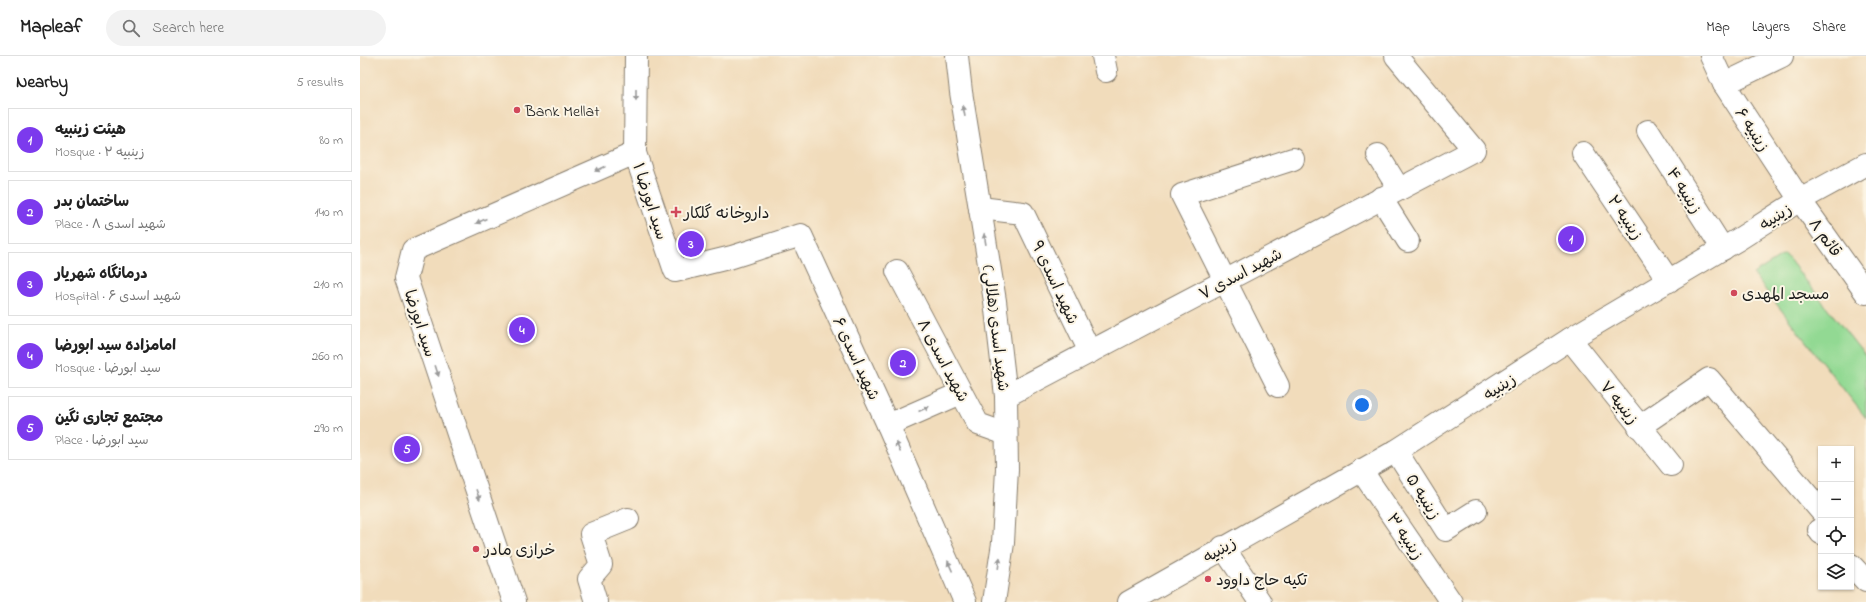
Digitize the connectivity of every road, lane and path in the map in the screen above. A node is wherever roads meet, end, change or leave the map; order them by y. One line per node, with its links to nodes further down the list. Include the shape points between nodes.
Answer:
1 (636, 56): 8 (street, سید ابورضا ۱, one-way to 8)
2 (958, 56): 15 (street, شهید اسدی (هلالی), one-way to 2, via 961,92)
3 (1396, 56): 13 (street, شهید اسدی ۷, via 1474,150)
4 (1711, 56): 6 (street, زینبیه ۶)
5 (1782, 56): 6 (street)
6 (1724, 84): 14 (street, زینبیه ۶)
7 (1648, 131): 17 (street, زینبیه ۴)
8 (635, 153): 18 (street, سید ابورضا ۱); 40 (street, سید ابورضا, one-way to 40, via 413,250 406,278)
9 (1583, 153): 20 (street, زینبیه ۲)
10 (1378, 155): 13 (street)
11 (1293, 159): 21 (street, via 1182,195)
12 (1866, 164): 14 (street, زینبیه)
13 (1390, 193): 16 (street); 21 (street, شهید اسدی ۷)
14 (1800, 200): 17 (street, زینبیه); 22 (street, قائم ۸)
15 (980, 208): 24 (street, شهید اسدی ۹, via 1023,213); 27 (street, شهید اسدی (هلالی), one-way to 15, via 995,301)
16 (1408, 242)
17 (1723, 249): 20 (street, زینبیه)
18 (675, 271): 28 (street, شهید اسدی ۶, via 732,257 801,235)
19 (897, 271): 26 (street, شهید اسدی ۸)
20 (1668, 281): 23 (street, زینبیه)
21 (1224, 282): 24 (street, شهید اسدی ۷); 25 (street)
22 (1866, 293)
23 (1570, 339): 29 (street, زینبیه ۷); 31 (street, زینبیه)
24 (1090, 352): 27 (street, شهید اسدی ۷)
25 (1278, 386)
26 (961, 393): 28 (street, one-way to 26); 30 (street, شهید اسدی ۸, via 978,424)
27 (1006, 396): 30 (street, شهید اسدی (هلالی))
28 (888, 425): 42 (street, شهید اسدی ۶, one-way to 28)
29 (1639, 427): 32 (street, زینبیه ۷); 36 (street, via 1709,379)
30 (1006, 434): 43 (street, شهید اسدی (هلالی), one-way to 30, via 1003,543 1008,469)
31 (1396, 451): 33 (street, زینبیه); 34 (street, زینبیه ۵, via 1446,530)
32 (1671, 465)
33 (1361, 470): 37 (street, زینبیه); 46 (street, زینبیه ۳)
34 (1476, 511)
35 (628, 519): 41 (street, via 591,534 601,565 589,579)
36 (1818, 523)
37 (1223, 547): 44 (street, زینبیه); 45 (street)
38 (1854, 568): 39 (street)
39 (1866, 581)
40 (514, 602)
41 (596, 602)
42 (965, 602)
43 (994, 602)
44 (1128, 602)
45 (1260, 602)
46 (1451, 602)

